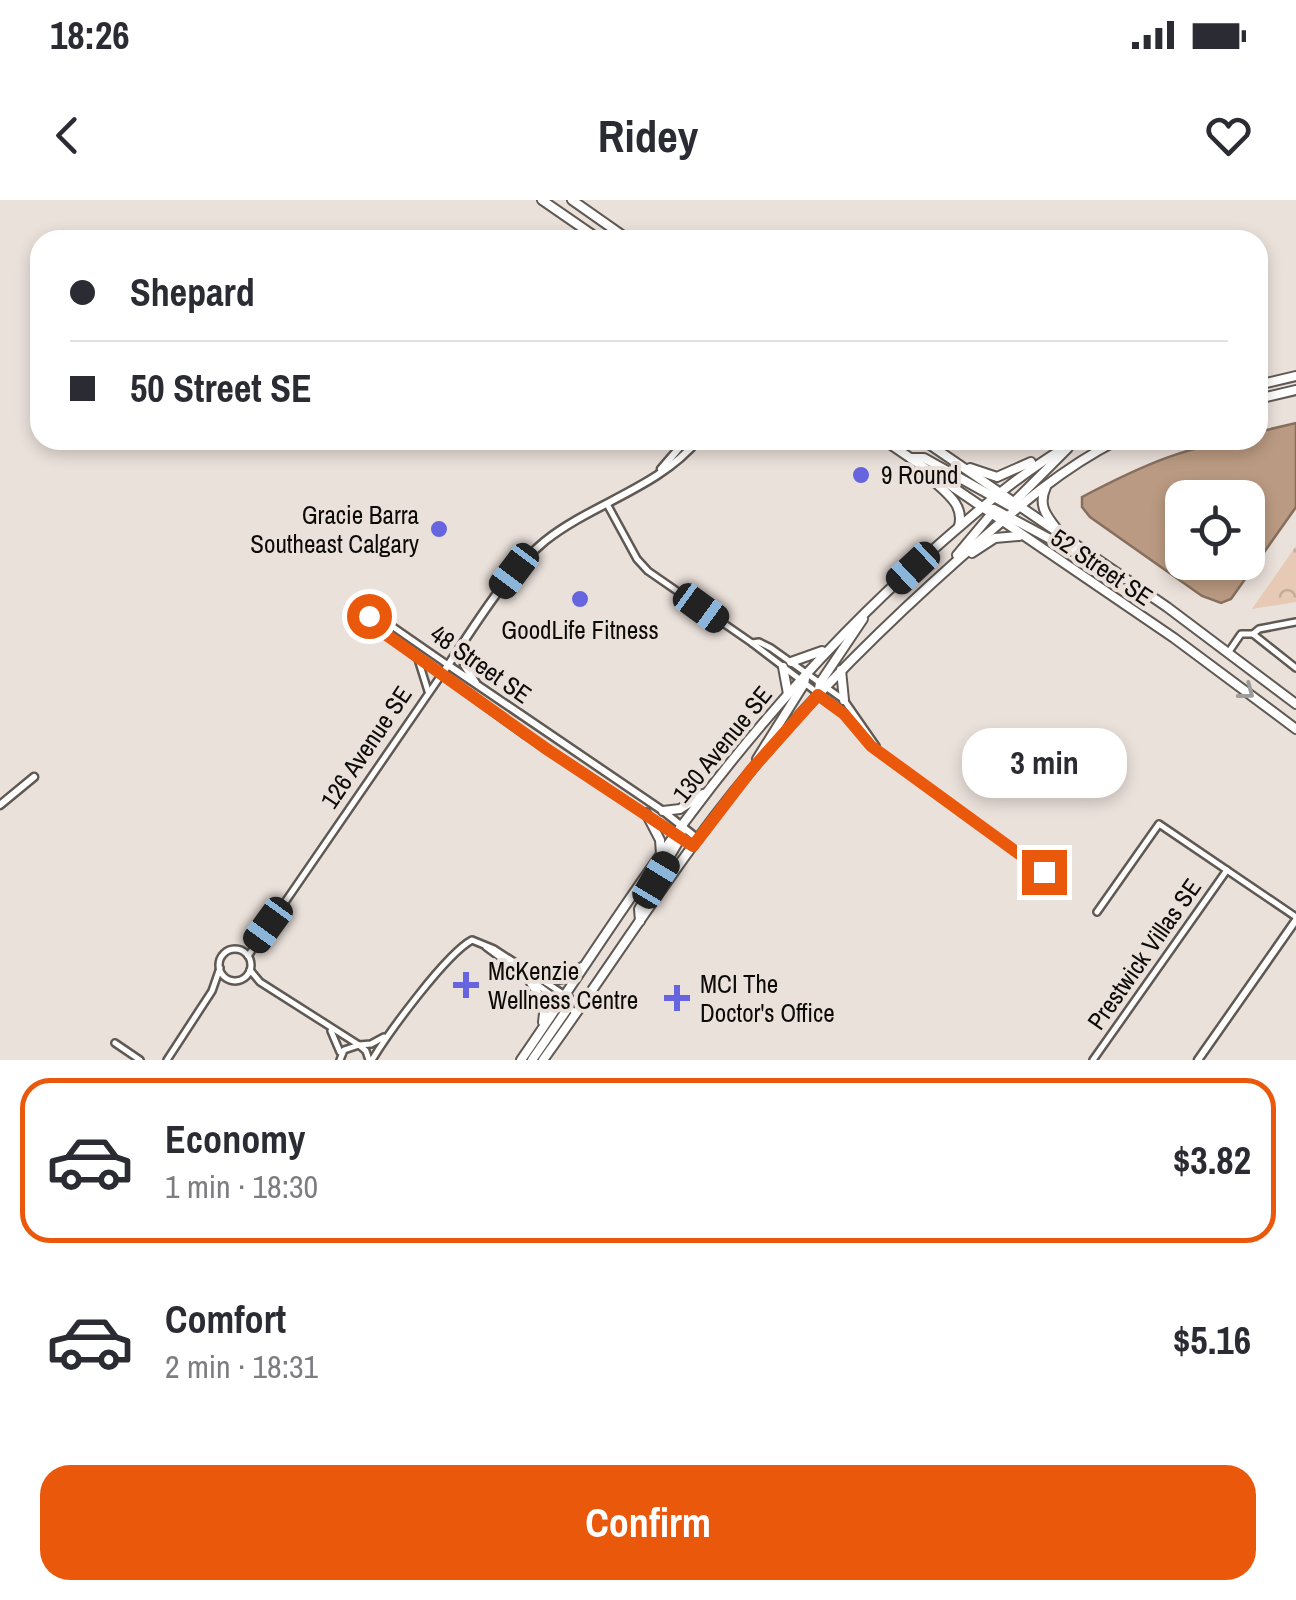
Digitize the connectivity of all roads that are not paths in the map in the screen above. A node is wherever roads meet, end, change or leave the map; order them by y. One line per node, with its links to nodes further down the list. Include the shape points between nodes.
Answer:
1 (542, 200): 3 (main road)
2 (572, 200): 4 (main road)
3 (586, 230)
4 (615, 230)
5 (1296, 376): 6 (main road)
6 (1268, 383)
7 (1296, 390): 8 (main road)
8 (1268, 396)
9 (677, 450): 20 (street, 126 Avenue SE)
10 (688, 450): 20 (street, 126 Avenue SE)
11 (899, 450): 18 (main road)
12 (938, 450): 17 (main road, 52 Street SE)
13 (1055, 450): 17 (main road, via 998,477)
14 (1059, 450): 23 (main road, 130 Avenue SE, via 1036,464)
15 (1064, 450): 23 (main road)
16 (1102, 450): 21 (main road, 130 Avenue SE)
17 (948, 457): 23 (main road, 52 Street SE)
18 (911, 458): 19 (main road); 23 (main road, via 924,458)
19 (922, 466): 24 (main road); 25 (main road, via 955,502)
20 (657, 474): 22 (street, 126 Avenue SE)
21 (1052, 480): 23 (main road, 130 Avenue SE); 26 (main road, via 1042,504)
22 (607, 504): 33 (street, 126 Avenue SE, via 520,564); 39 (street, via 643,566)
23 (1003, 507): 24 (main road, 130 Avenue SE); 26 (main road, 52 Street SE); 27 (main road, 52 Street SE); 28 (main road, 130 Avenue SE); 29 (main road)
24 (982, 508): 25 (main road, 130 Avenue SE)
25 (959, 526): 30 (main road, 130 Avenue SE)
26 (1062, 535): 29 (main road, 52 Street SE)
27 (1022, 537): 28 (main road, via 995,538); 50 (main road, 52 Street SE, one-way to 50)
28 (952, 566): 40 (main road, 130 Avenue SE)
29 (1117, 574): 35 (main road, 52 Street SE)
30 (867, 611): 34 (main road, 130 Avenue SE); 43 (main road)
31 (1296, 622): 32 (street)
32 (1253, 634): 35 (street, via 1241,634); 37 (street)
33 (462, 646): 38 (street, 126 Avenue SE); 44 (street, via 464,665)
34 (830, 646): 39 (main road); 42 (main road, 130 Avenue SE)
35 (1228, 653): 49 (main road, 52 Street SE)
36 (417, 656): 38 (street, 48 Street SE, via 369,616); 41 (street, 48 Street SE); 45 (street)
37 (1294, 664)
38 (448, 665): 41 (street, 126 Avenue SE); 44 (street, 48 Street SE)
39 (787, 665): 42 (street); 46 (main road)
40 (841, 670): 43 (main road, 130 Avenue SE); 48 (main road)
41 (442, 674): 45 (street, 126 Avenue SE); 57 (street, 48 Street SE)
42 (803, 679): 43 (street); 46 (main road, 130 Avenue SE); 47 (street); 52 (main road)
43 (822, 685): 47 (main road); 48 (street)
44 (480, 688): 56 (street, 48 Street SE)
45 (428, 692): 67 (street, 126 Avenue SE)
46 (788, 694): 54 (main road, 130 Avenue SE)
47 (818, 695): 51 (street); 52 (main road, 130 Avenue SE)
48 (844, 700): 51 (street)
49 (1296, 704)
50 (1296, 729)
51 (877, 748): 62 (street)
52 (752, 769): 59 (main road, 130 Avenue SE)
53 (34, 777): 55 (street)
54 (707, 792): 56 (main road, via 680,810); 58 (main road, 130 Avenue SE)
55 (0, 805)
56 (663, 811): 58 (street, 48 Street SE)
57 (646, 812): 58 (street, 48 Street SE); 60 (main road)
58 (679, 832): 59 (street, 48 Street SE); 60 (main road, 130 Avenue SE); 65 (main road, via 640,908)
59 (696, 842): 65 (main road, 130 Avenue SE)
60 (660, 854): 68 (main road, 130 Avenue SE)
61 (1227, 870): 63 (street, via 1159,824); 64 (street); 90 (street, Prestwick Villas SE)
62 (1044, 872)
63 (1097, 912)
64 (1296, 919): 91 (street)
65 (640, 921): 77 (main road, 130 Avenue SE)
66 (484, 944): 73 (street); 74 (street); 80 (street, via 464,944)
67 (246, 955): 69 (street, via 227,952); 70 (street)
68 (586, 964): 74 (main road); 77 (main road, 130 Avenue SE)
69 (220, 968): 71 (street); 76 (street)
70 (250, 970): 72 (street); 75 (street)
71 (228, 979): 72 (street); 76 (street)
72 (241, 980): 75 (street)
73 (530, 981): 77 (street); 79 (main road, via 545,1005)
74 (547, 981): 77 (street)
75 (260, 982): 78 (street)
76 (212, 991): 85 (street)
77 (571, 1005): 79 (main road, 130 Avenue SE); 88 (main road); 89 (main road, 130 Avenue SE)
78 (326, 1025): 82 (street); 83 (street, via 336,1036)
79 (542, 1030): 87 (main road, 130 Avenue SE)
80 (390, 1033): 82 (street); 86 (street)
81 (115, 1043): 84 (street)
82 (359, 1046): 83 (street, via 348,1047); 86 (street)
83 (340, 1059)
84 (140, 1060)
85 (168, 1060)
86 (371, 1060)
87 (521, 1060)
88 (532, 1060)
89 (543, 1060)
90 (1094, 1060)
91 (1199, 1060)

